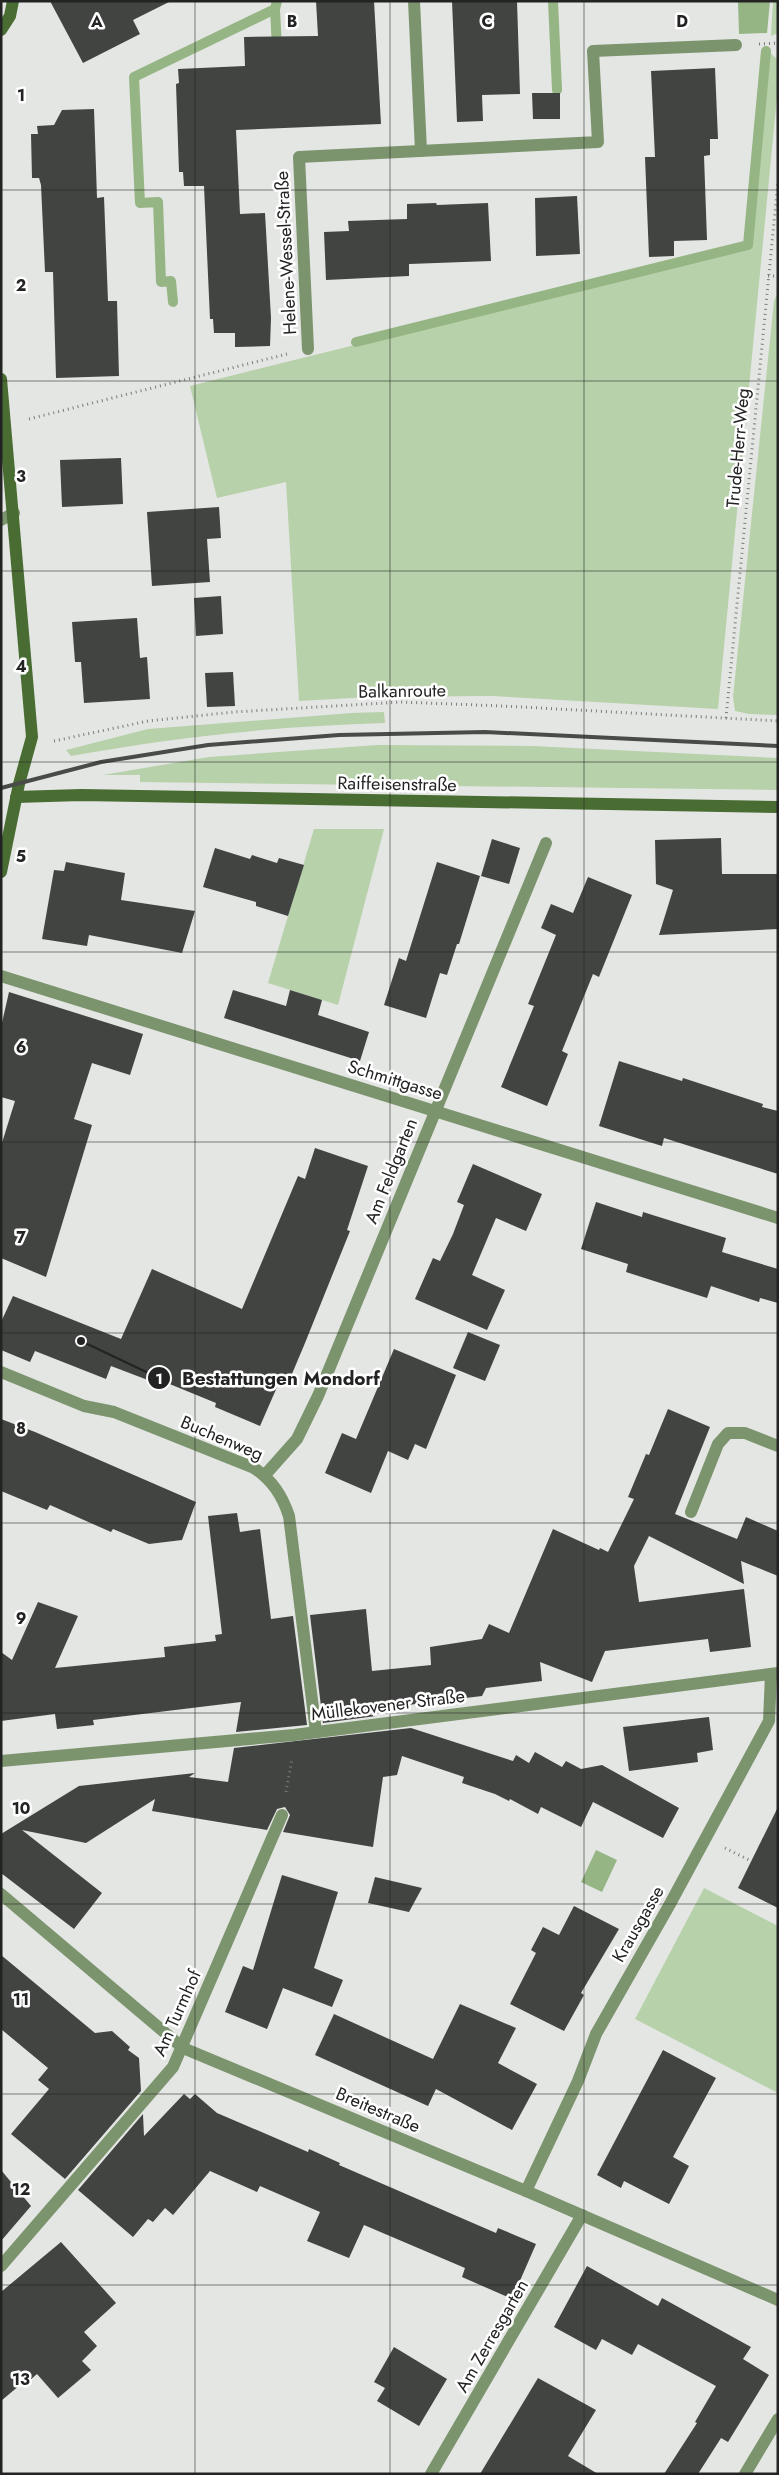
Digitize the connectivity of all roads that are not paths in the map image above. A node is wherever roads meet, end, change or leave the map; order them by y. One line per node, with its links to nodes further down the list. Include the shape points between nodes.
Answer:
1 (13, 1): 3 (street, via 10,16)
2 (414, 1): 5 (street)
3 (1, 30)
4 (736, 45): 5 (street, Helene-Wessel-Straße, via 593,51 598,142)
5 (420, 151): 6 (street, Helene-Wessel-Straße, via 299,157)
6 (308, 349)
7 (1, 379): 8 (street)
8 (14, 514): 9 (street); 10 (street, via 32,737)
9 (1, 520)
10 (16, 797): 11 (street, Raiffeisenstraße, via 81,795); 13 (street)
11 (778, 807)
12 (546, 843): 15 (street, Am Feldgarten)
13 (1, 872)
14 (1, 976): 15 (street, Schmittgasse)
15 (434, 1111): 16 (street, Schmittgasse); 19 (street, Am Feldgarten, via 318,1396 297,1439)
16 (778, 1218)
17 (1, 1372): 19 (street, Buchenweg, via 84,1406 114,1412)
18 (778, 1446): 20 (street, via 745,1433 728,1433 718,1444)
19 (265, 1475): 22 (street, Buchenweg, via 282,1496 289,1516)
20 (691, 1512)
21 (774, 1674): 22 (street, Müllekovener Straße); 27 (street, Krausgasse, via 769,1721 596,2034 578,2081)
22 (316, 1732): 23 (street, Müllekovener Straße)
23 (1, 1761)
24 (282, 1815): 26 (street, Am Turmhof)
25 (1, 1894): 26 (street, Breitestraße)
26 (183, 2048): 27 (street, Breitestraße); 29 (street, Am Turmhof, via 174,2067)
27 (526, 2191): 28 (street, Breitestraße)
28 (582, 2215): 30 (street, Breitestraße); 32 (street, Am Zerresgarten)
29 (1, 2266)
30 (778, 2300)
31 (778, 2419): 33 (street)
32 (431, 2474)
33 (745, 2474)

